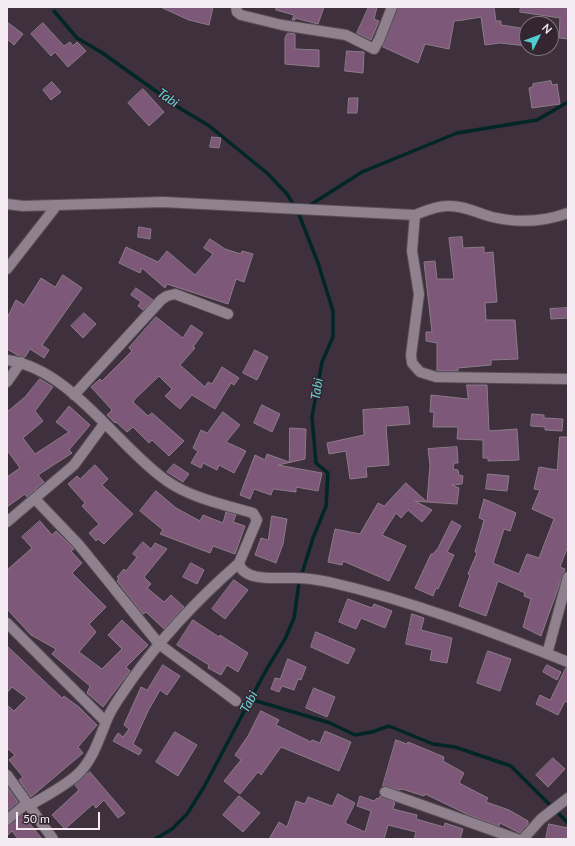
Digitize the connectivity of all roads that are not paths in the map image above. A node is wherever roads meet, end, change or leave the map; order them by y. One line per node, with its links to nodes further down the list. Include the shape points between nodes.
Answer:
1 (236, 7): 2 (street, via 236,12 241,15 282,25 346,35 374,49)
2 (392, 7)
3 (7, 204): 4 (street)
4 (57, 205): 6 (street, via 163,202); 7 (street)
5 (568, 213): 6 (street, via 537,221 507,220 447,206 434,207)
6 (414, 215): 11 (street, via 412,251 419,294 411,355 415,368 436,377)
7 (7, 269)
8 (228, 314): 13 (street, via 175,294 167,296)
9 (7, 360): 10 (street)
10 (21, 362): 12 (street); 13 (street, via 45,373)
11 (568, 379)
12 (7, 382)
13 (74, 395): 14 (street)
14 (104, 424): 15 (street, via 74,465); 17 (street, via 169,482 188,492 256,516 257,520)
15 (35, 499): 16 (street); 20 (street, via 79,545)
16 (7, 522)
17 (239, 563): 20 (street); 21 (street, via 242,569 254,577 314,579 376,593 446,615)
18 (568, 577): 21 (street)
19 (7, 623): 24 (street)
20 (159, 644): 23 (street); 24 (street, via 116,703)
21 (547, 654): 22 (street)
22 (568, 662)
23 (236, 701)
24 (106, 722): 28 (street, via 91,756 78,774)
25 (7, 775): 28 (street)
26 (385, 792): 31 (street)
27 (568, 798): 32 (street, via 541,819)
28 (28, 804): 29 (street); 30 (street)
29 (7, 820)
30 (53, 839)
31 (517, 839)
32 (523, 839)

